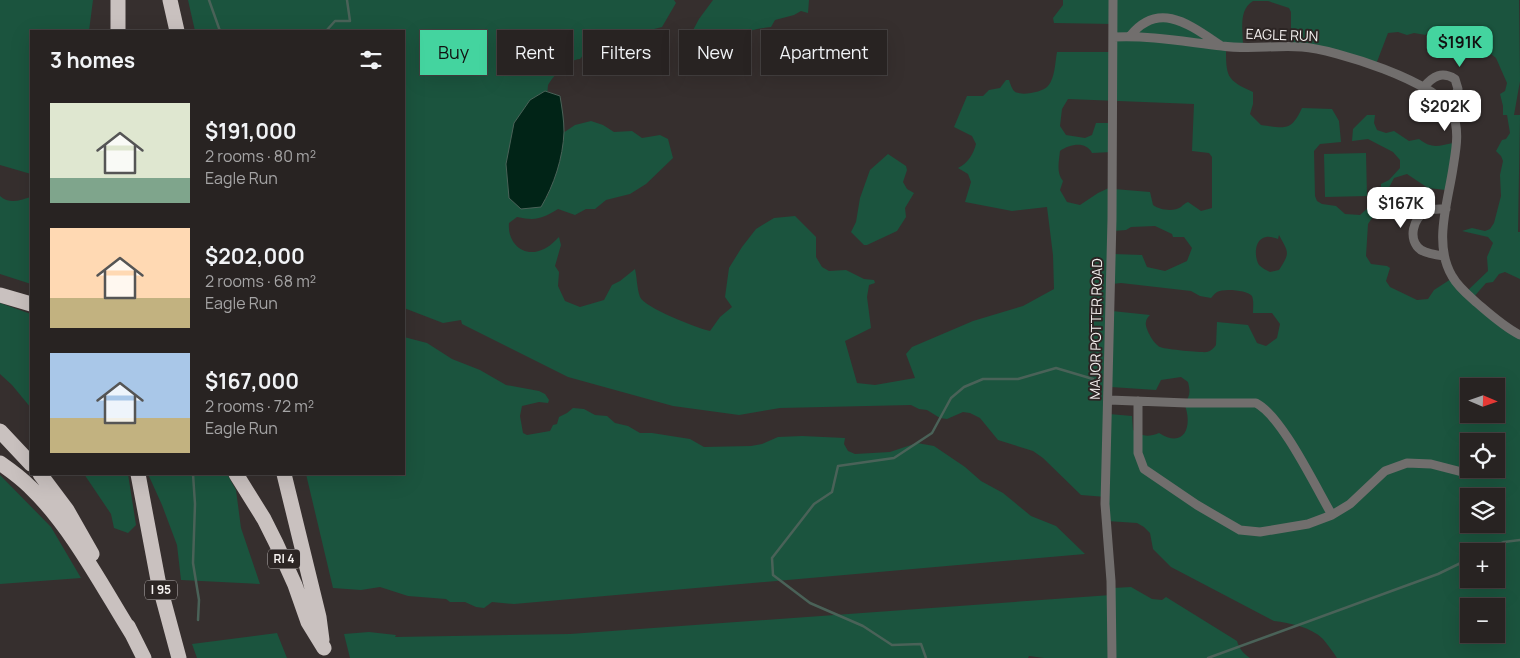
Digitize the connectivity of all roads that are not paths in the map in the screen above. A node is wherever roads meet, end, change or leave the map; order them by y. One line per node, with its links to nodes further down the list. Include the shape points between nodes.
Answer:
1 (118, 0): 4 (highway)
2 (170, 0): 5 (highway)
3 (1113, 0): 7 (street, MAJOR POTTER ROAD)
4 (118, 30)
5 (177, 30)
6 (1130, 36): 7 (street, EAGLE RUN); 8 (street, EAGLE RUN); 8 (street, via 1144,21 1165,16 1194,26)
7 (1113, 37): 16 (street, MAJOR POTTER ROAD)
8 (1222, 46): 9 (street, EAGLE RUN, via 1329,51)
9 (1424, 87): 10 (street, EAGLE RUN); 10 (street, via 1439,75 1455,79 1458,89)
10 (1450, 109): 11 (street, via 1456,124 1457,140)
11 (1446, 209): 12 (street); 12 (street, via 1432,209 1420,215 1413,234 1419,248)
12 (1444, 256): 15 (street, via 1452,276 1466,293)
13 (0, 295): 14 (highway)
14 (30, 304)
15 (1520, 335)
16 (1109, 400): 17 (street); 31 (street, MAJOR POTTER ROAD, via 1105,504)
17 (1138, 401): 26 (street, via 1256,403 1264,407 1290,441); 26 (street, via 1138,452 1144,470 1197,505 1240,530 1260,532 1308,524)
18 (0, 431): 20 (highway)
19 (0, 463): 27 (highway, via 29,486 57,518)
20 (30, 463)
21 (1460, 471): 26 (street, via 1431,464 1407,463 1385,471 1350,504)
22 (41, 475): 27 (highway, via 82,536)
23 (138, 475): 30 (highway, I 95, via 157,572)
24 (237, 475): 28 (highway, RI 4, via 276,543 308,622)
25 (284, 475): 28 (highway)
26 (1332, 515)
27 (132, 634): 29 (highway)
28 (325, 653)
29 (144, 658)
30 (179, 658)
31 (1112, 658)

